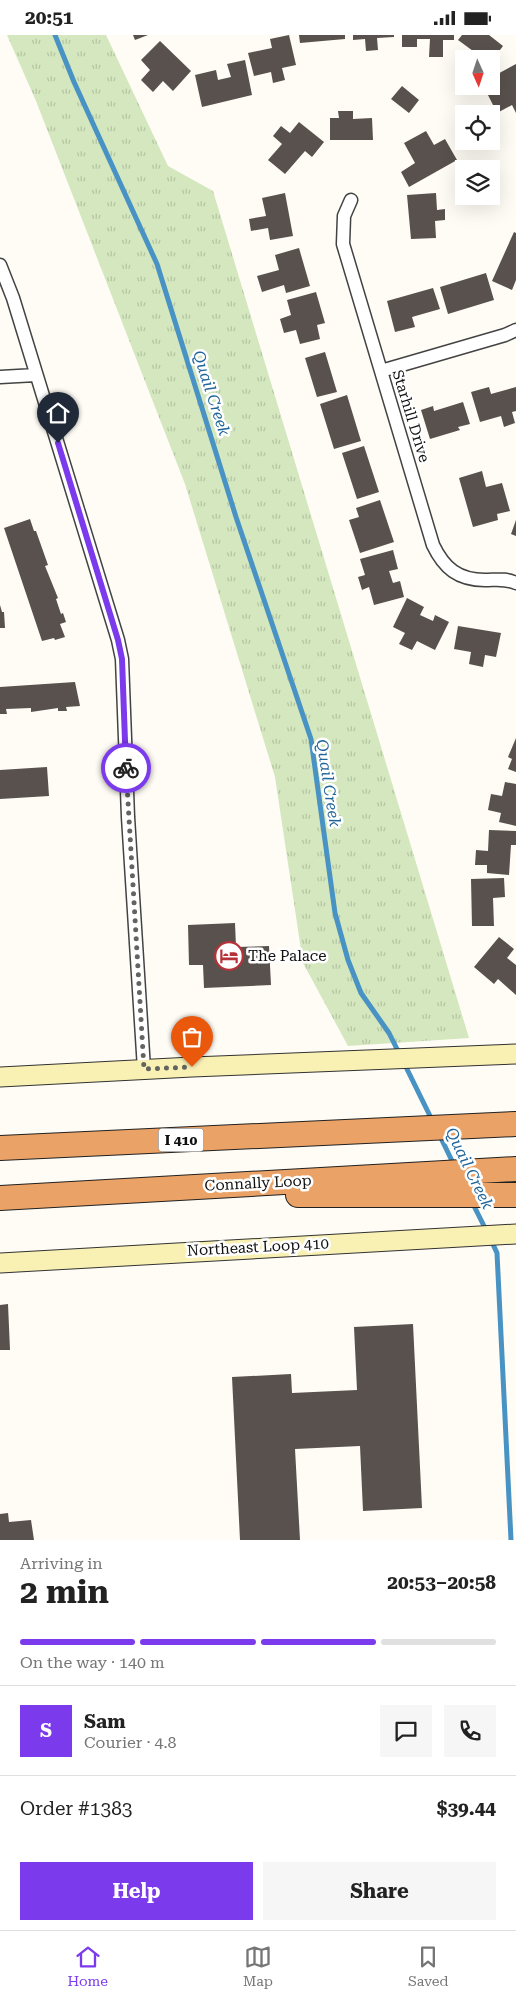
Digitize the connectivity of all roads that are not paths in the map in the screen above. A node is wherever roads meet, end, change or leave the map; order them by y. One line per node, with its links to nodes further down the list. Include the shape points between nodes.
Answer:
1 (351, 200): 4 (street, Starhill Drive, via 344,216 343,244)
2 (0, 265): 5 (street)
3 (516, 330): 4 (street)
4 (381, 371): 7 (street, Starhill Drive, via 433,545 442,563 460,575 484,580 509,579)
5 (36, 375): 6 (street); 9 (street, via 122,659)
6 (0, 377)
7 (516, 583)
8 (516, 1054): 9 (main road)
9 (144, 1069): 10 (main road)
10 (0, 1077)
11 (515, 1124): 12 (highway, I 410)
12 (0, 1148)
13 (516, 1169): 14 (highway, Connally Loop)
14 (385, 1185): 15 (highway); 16 (highway, Connally Loop)
15 (516, 1195)
16 (0, 1198)
17 (516, 1234): 18 (main road, Northeast Loop 410)
18 (0, 1263)

